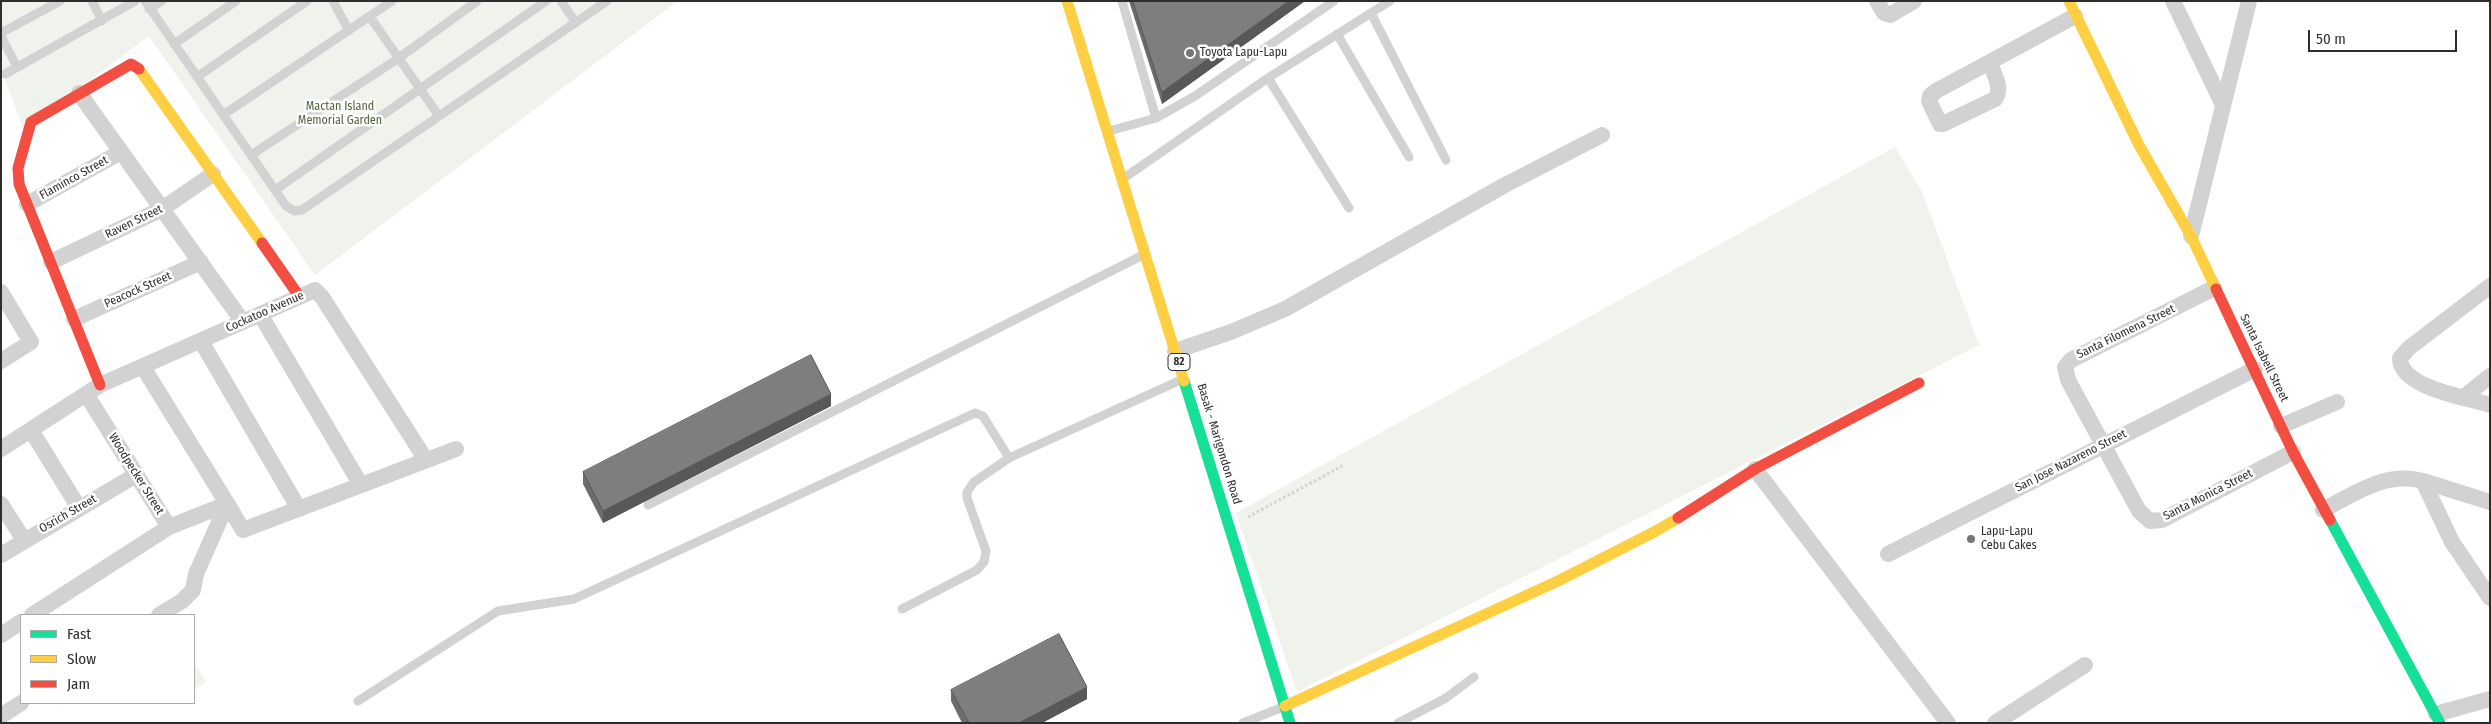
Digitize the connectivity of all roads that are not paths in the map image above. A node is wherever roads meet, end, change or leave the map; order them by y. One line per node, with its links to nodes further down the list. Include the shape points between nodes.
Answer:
1 (60, 1): 28 (lane)
2 (92, 1): 25 (lane)
3 (134, 1): 25 (lane)
4 (162, 1): 21 (lane)
5 (236, 1): 30 (lane)
6 (307, 1): 35 (lane)
7 (333, 1): 27 (lane)
8 (392, 1): 24 (lane)
9 (477, 1): 31 (lane)
10 (546, 1): 37 (lane)
11 (561, 1): 26 (lane)
12 (607, 1): 26 (lane)
13 (1067, 1): 43 (street, Basak - Marigondon Road / 82)
14 (1122, 1): 42 (lane)
15 (1334, 1): 42 (lane, via 1195,96)
16 (1390, 1): 23 (lane)
17 (1877, 1): 18 (street, via 1884,13 1890,14)
18 (1914, 1)
19 (2173, 1): 39 (street)
20 (2249, 1): 39 (street)
21 (147, 5): 30 (lane)
22 (2072, 9): 32 (street); 55 (street, Santa Isabell Street, via 2138,145)
23 (1371, 13): 29 (lane); 48 (lane)
24 (370, 16): 27 (lane); 31 (lane)
25 (102, 21): 33 (lane)
26 (576, 23): 41 (lane)
27 (348, 31): 40 (lane)
28 (1, 34): 33 (lane)
29 (1337, 34): 36 (lane); 47 (lane)
30 (174, 44): 35 (lane)
31 (399, 58): 37 (lane); 46 (lane)
32 (1990, 63)
33 (17, 67): 34 (lane)
34 (5, 74)
35 (197, 77): 40 (lane)
36 (1268, 78): 50 (lane); 53 (lane)
37 (420, 88): 41 (lane); 51 (lane)
38 (79, 92): 45 (street); 49 (street, via 131,64 138,68); 52 (street, via 31,122 18,168 19,184)
39 (2223, 105): 55 (street)
40 (223, 115): 46 (lane)
41 (440, 116): 51 (lane, via 302,210 294,211 286,206)
42 (1156, 118): 43 (lane)
43 (1109, 132): 50 (street, Basak - Marigondon Road / 82)
44 (1602, 135): 67 (street, via 1505,185 1285,309)
45 (121, 152): 52 (street, Flaminco Street); 54 (street)
46 (251, 155): 51 (lane)
47 (1409, 157)
48 (1446, 160)
49 (213, 174): 54 (street, Raven Street); 62 (street)
50 (1122, 180): 56 (street, Basak - Marigondon Road / 82)
51 (275, 190)
52 (27, 204): 57 (street)
53 (1350, 208)
54 (162, 209): 57 (street, Raven Street); 58 (street)
55 (2191, 236): 60 (street, Santa Isabell Street)
56 (1145, 254): 67 (street, Basak - Marigondon Road / 82); 93 (lane)
57 (51, 262): 64 (street)
58 (201, 262): 64 (street, Peacock Street); 65 (street)
59 (2490, 286): 75 (street, via 2400,358 2408,376 2427,387)
60 (2214, 288): 70 (street, Santa Isabell Street); 80 (street, Santa Filomena Street, via 2071,360 2065,367 2068,380)
61 (1, 292): 68 (street, via 31,342)
62 (299, 296): 63 (street, Cockatoo Avenue); 85 (street, Cockatoo Avenue, via 315,290 322,297)
63 (260, 314): 65 (street, Cockatoo Avenue); 89 (street)
64 (74, 319): 74 (street)
65 (243, 322): 66 (street, Cockatoo Avenue)
66 (201, 341): 69 (street, Cockatoo Avenue); 95 (street)
67 (1176, 351): 72 (street, Basak - Marigondon Road / 82)
68 (1, 361)
69 (143, 367): 74 (street, Cockatoo Avenue); 92 (street)
70 (2255, 369): 78 (street, Santa Isabell Street); 80 (street, San Jose Nazareno Street)
71 (2490, 376): 75 (street)
72 (1184, 378): 84 (lane); 112 (street, Basak - Marigondon Road / 82)
73 (1918, 383): 86 (street)
74 (93, 389): 79 (street, Cockatoo Avenue); 87 (street, Woodpecker Street)
75 (2465, 396): 77 (street)
76 (2337, 402): 78 (street)
77 (2490, 405)
78 (2281, 426): 83 (street, Santa Isabell Street)
79 (31, 430): 81 (street, Cockatoo Avenue); 94 (street)
80 (2103, 444): 83 (street, Santa Monica Street, via 2139,511 2150,521 2162,520); 99 (street, San Jose Nazareno Street)
81 (1, 449)
82 (456, 449): 85 (street)
83 (2293, 452): 96 (street, Santa Isabell Street)
84 (1009, 458): 102 (lane, via 974,482 967,492 986,551 984,562 969,575); 110 (lane, via 983,416 976,413 574,600 498,612)
85 (426, 460): 89 (street)
86 (1754, 469): 112 (street, via 1656,531 1558,581); 118 (street)
87 (136, 475): 94 (street, Osrich Street); 97 (street, Woodpecker Street)
88 (2423, 481): 90 (street); 96 (street, via 2406,477 2378,482); 101 (street, via 2452,542)
89 (361, 485): 95 (street)
90 (2490, 502)
91 (1, 504): 98 (street)
92 (227, 504): 95 (street, via 243,530); 97 (street, Woodpecker Street); 104 (street, via 196,574 193,590)
93 (648, 505)
94 (79, 508): 98 (street, Osrich Street)
95 (299, 509)
96 (2324, 510): 114 (street, Santa Isabell Street)
97 (169, 527): 103 (street)
98 (24, 540): 100 (street, Osrich Street)
99 (1888, 554)
100 (1, 555)
101 (2490, 598)
102 (902, 609)
103 (34, 614)
104 (161, 614)
105 (20, 623): 106 (street)
106 (1, 635)
107 (2085, 665): 119 (street)
108 (1474, 677): 117 (lane, via 1446,698)
109 (2490, 699): 114 (street)
110 (358, 701)
111 (20, 704): 113 (street)
112 (1285, 706): 115 (lane); 116 (street, Basak - Marigondon Road / 82)
113 (1, 716)
114 (2438, 719)
115 (1243, 723)
116 (1290, 723)
117 (1398, 723)
118 (1948, 723)
119 (1995, 723)

